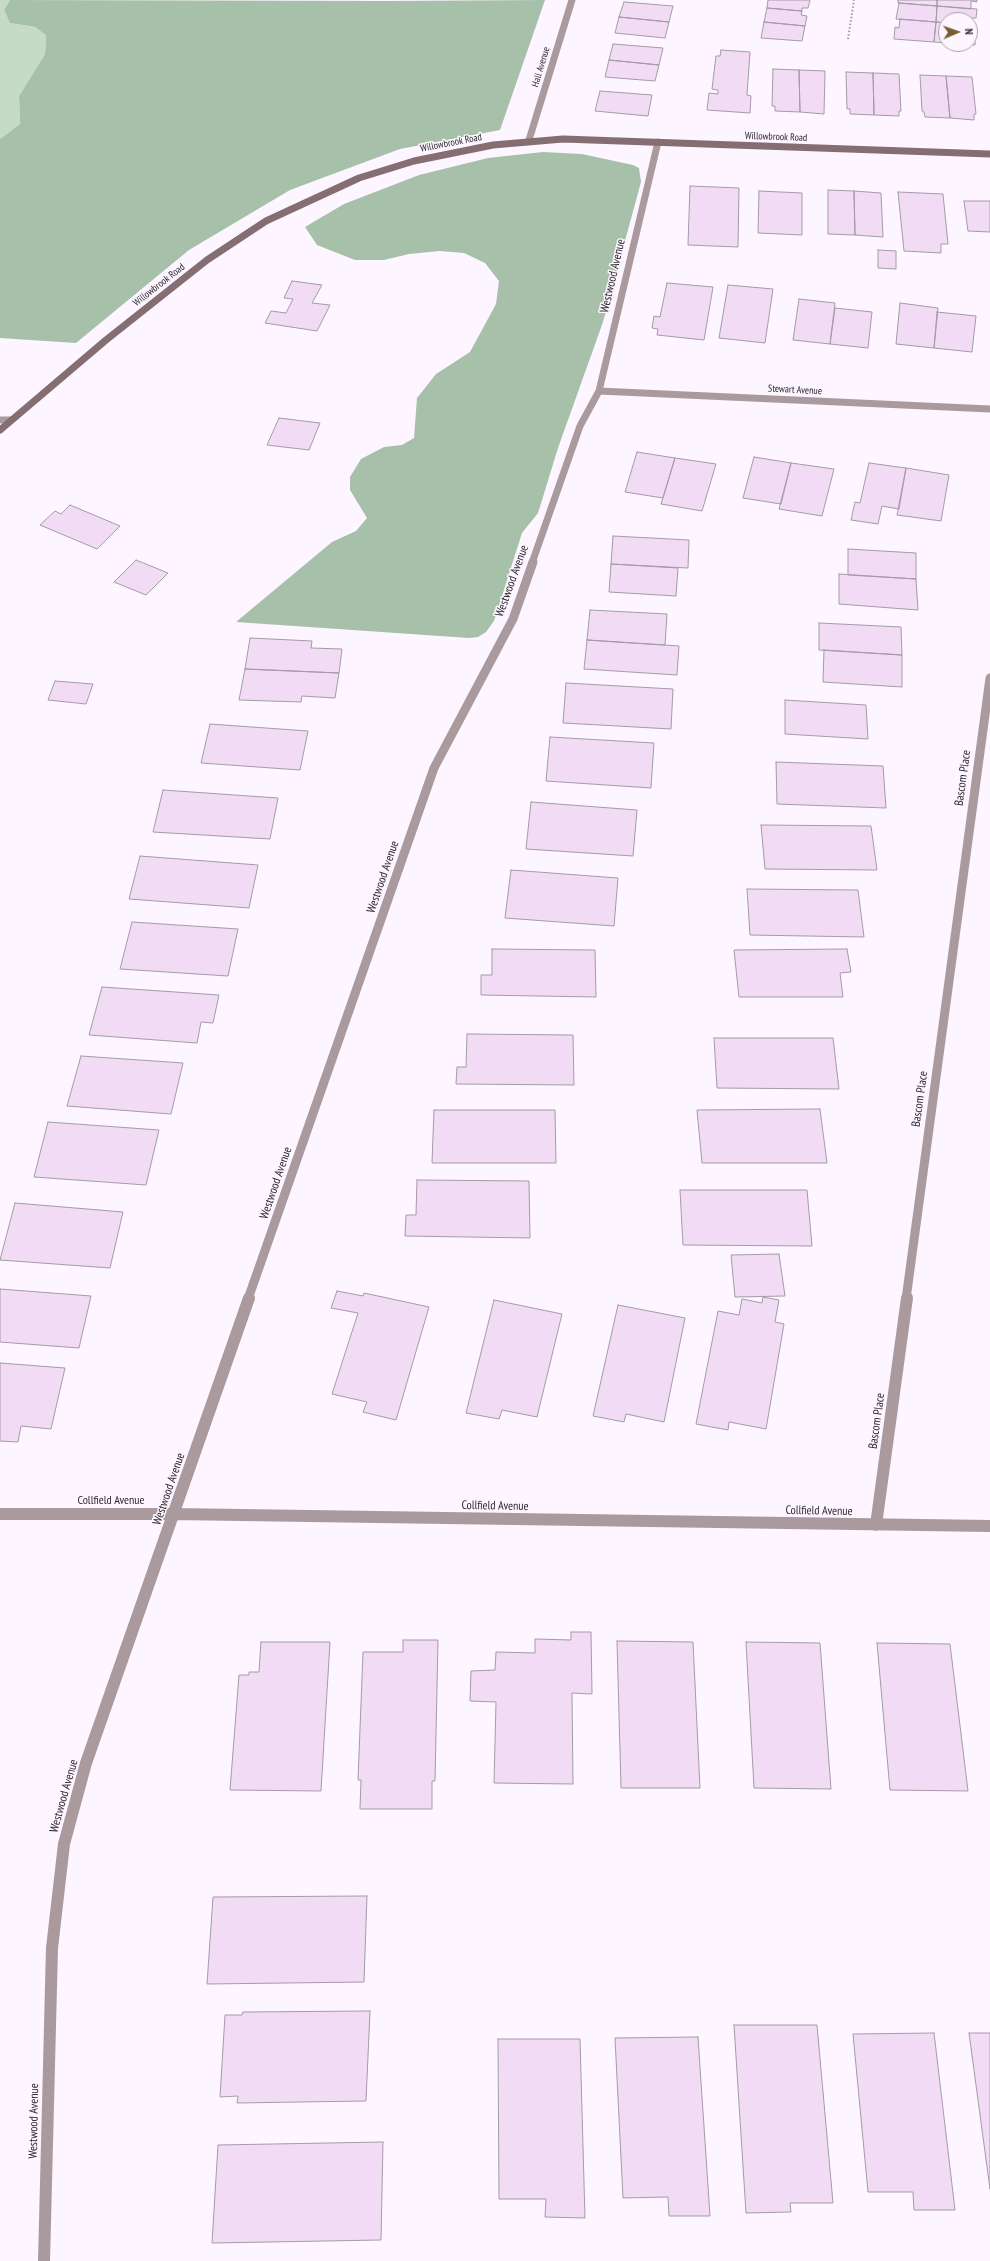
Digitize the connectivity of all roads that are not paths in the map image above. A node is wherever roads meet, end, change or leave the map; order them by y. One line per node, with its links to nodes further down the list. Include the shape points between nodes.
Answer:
1 (572, 0): 2 (street, Hall Avenue)
2 (529, 140): 3 (street, Willowbrook Road); 8 (street, Willowbrook Road, via 456,151 414,161 359,178 266,221 207,260)
3 (658, 142): 4 (street, Willowbrook Road); 5 (street, Westwood Avenue)
4 (990, 154)
5 (599, 391): 6 (street, Stewart Avenue); 12 (street, Westwood Avenue, via 580,426 513,618 434,768)
6 (990, 408)
7 (0, 420): 8 (street)
8 (10, 420): 9 (street, Willowbrook Road)
9 (0, 430)
10 (990, 678): 13 (street, Bascom Place)
11 (0, 1514): 12 (street, Collfield Avenue)
12 (174, 1514): 13 (street, Collfield Avenue); 15 (street, Westwood Avenue, via 86,1763 64,1844 52,1948)
13 (876, 1525): 14 (street, Collfield Avenue)
14 (990, 1526)
15 (44, 2261)

